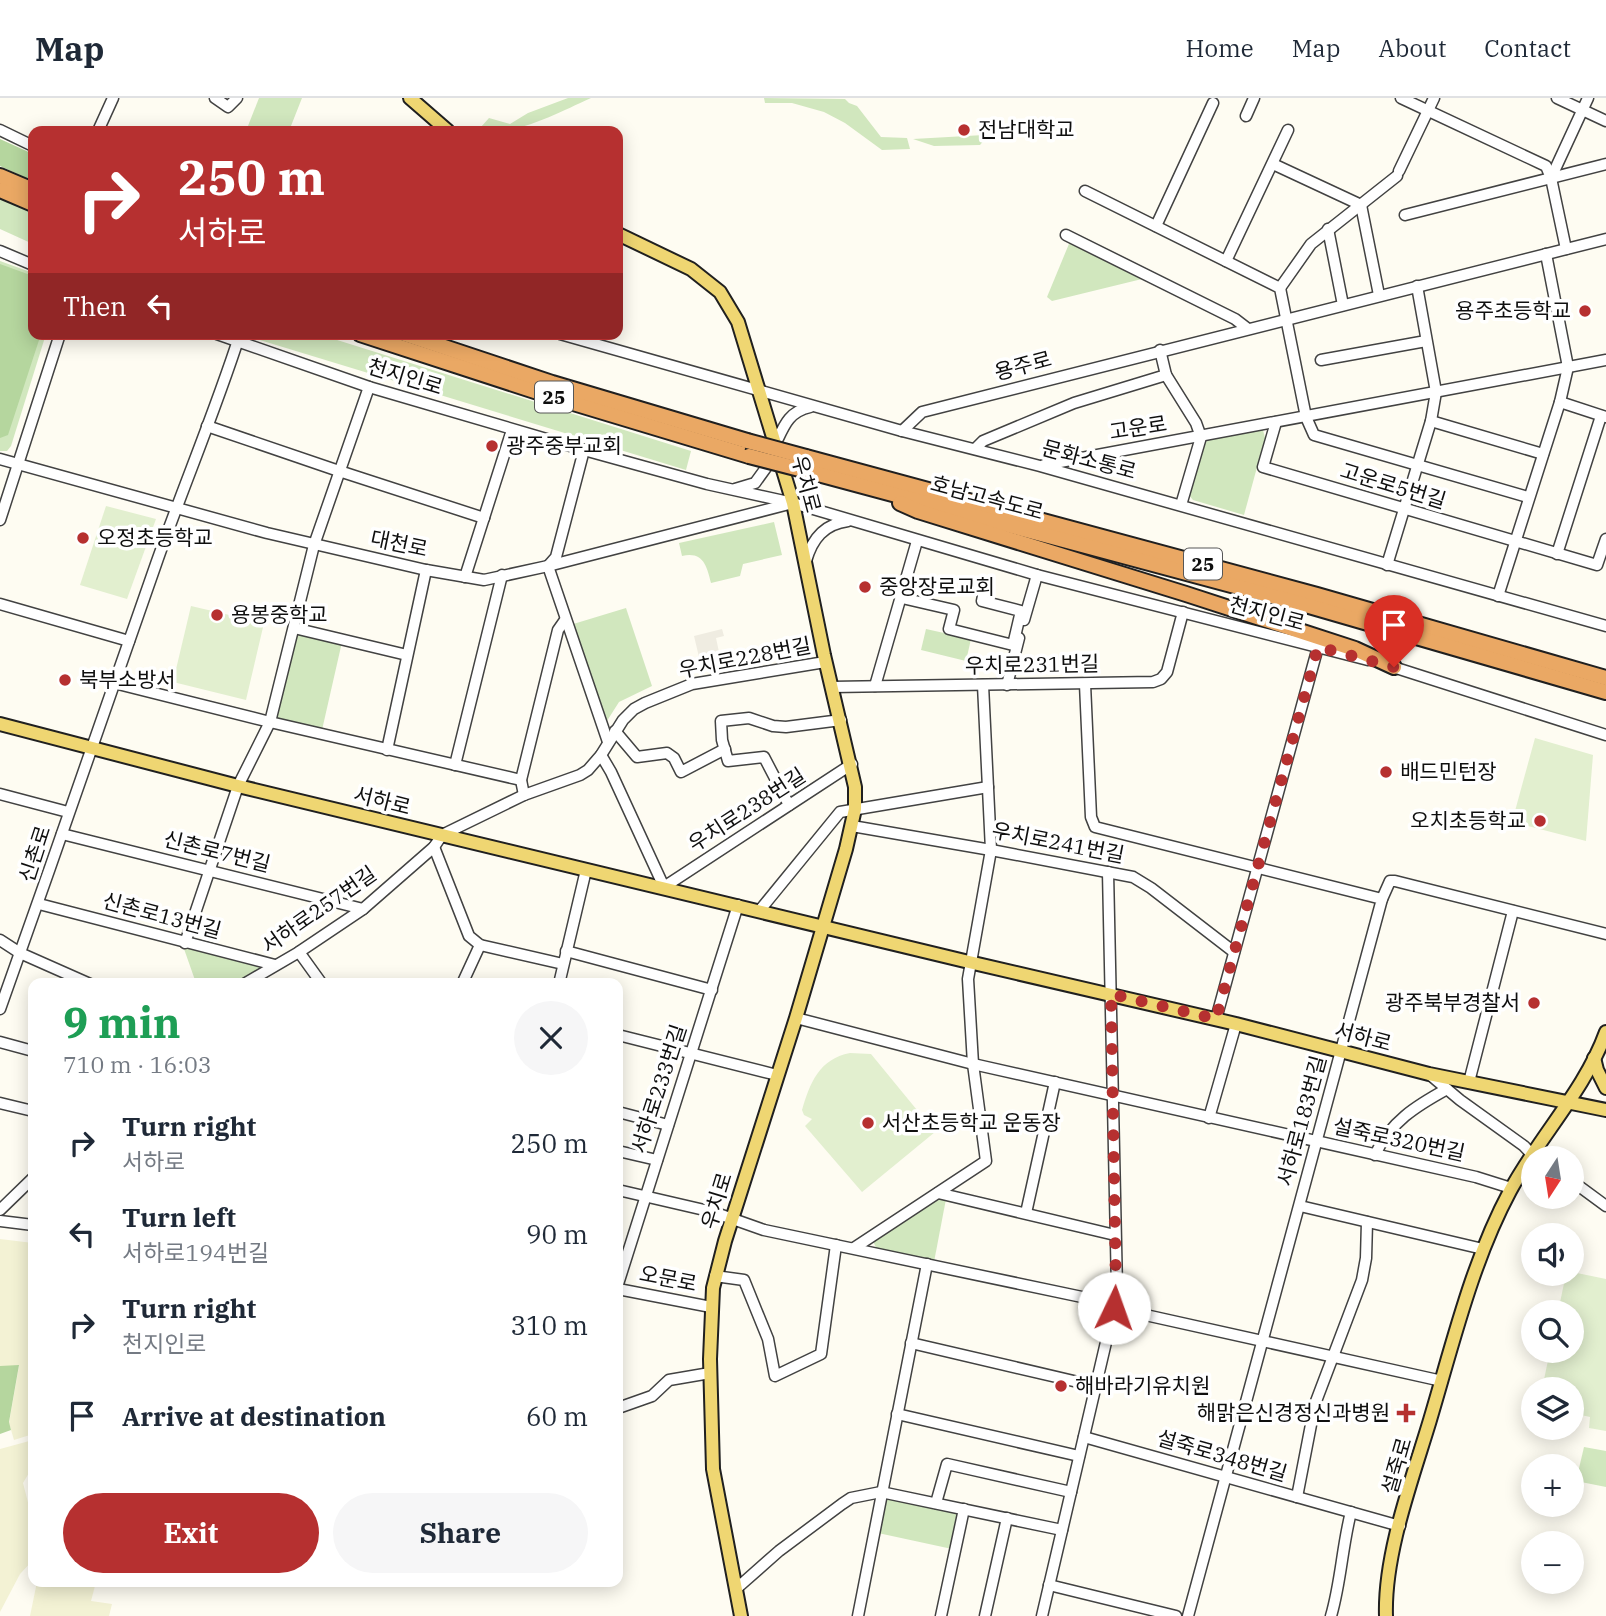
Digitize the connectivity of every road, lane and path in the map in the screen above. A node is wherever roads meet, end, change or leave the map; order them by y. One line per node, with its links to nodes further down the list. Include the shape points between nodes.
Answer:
1 (113, 98): 15 (street)
2 (215, 98): 3 (street, via 228,107)
3 (237, 98)
4 (410, 98): 16 (main road)
5 (1254, 98): 13 (street)
6 (1401, 98): 12 (street)
7 (1434, 98): 12 (street)
8 (1557, 98): 11 (street)
9 (1588, 98): 11 (street)
10 (1213, 103): 30 (street)
11 (1583, 110): 14 (street); 23 (street)
12 (1428, 111): 23 (street, via 1546,166); 28 (street, via 1398,174)
13 (1246, 116)
14 (1606, 121)
15 (100, 126)
16 (442, 126)
17 (0, 130): 19 (street)
18 (1288, 130): 20 (street)
19 (28, 144)
20 (1273, 164): 28 (street); 38 (street)
21 (1606, 164): 23 (street)
22 (0, 176): 24 (highway)
23 (1551, 178): 29 (street); 35 (street)
24 (28, 188)
25 (0, 190): 27 (highway)
26 (1085, 191): 30 (street)
27 (28, 202)
28 (1362, 205): 31 (street); 42 (street)
29 (1405, 215)
30 (1156, 226): 38 (street)
31 (1328, 229): 41 (street, via 1311,244); 43 (street)
32 (1066, 235): 45 (street)
33 (623, 236): 59 (main road, 우치로, via 691,269 720,292 738,322)
34 (1606, 239): 35 (street, 용주로)
35 (1566, 248): 37 (street, 용주로)
36 (0, 251): 39 (street)
37 (1546, 254): 40 (street, 용주로); 56 (street)
38 (1226, 261): 41 (street)
39 (28, 262)
40 (1417, 286): 42 (street, 용주로); 52 (street)
41 (1280, 288): 44 (street)
42 (1379, 295): 43 (street, 용주로)
43 (1343, 305): 44 (street, 용주로)
44 (1287, 320): 45 (street, 용주로); 63 (street)
45 (1248, 329): 53 (street, 용주로)
46 (58, 340): 77 (street)
47 (238, 340): 67 (street)
48 (244, 340): 58 (street, 천지인로)
49 (378, 340): 71 (highway, 호남고속도로 / 25, via 550,396)
50 (423, 340): 71 (highway, 호남고속도로 / 25)
51 (581, 340): 59 (street, 문화소통로)
52 (1426, 341): 54 (street); 60 (street)
53 (1160, 350): 57 (street); 69 (street, 용주로, via 922,412)
54 (1321, 360)
55 (1606, 360): 56 (street, 고운로)
56 (1568, 367): 60 (street, 고운로); 61 (street)
57 (1166, 375): 70 (street, 고운로); 73 (street, via 1074,403 983,441)
58 (369, 387): 68 (street, 천지인로); 81 (street)
59 (758, 391): 62 (street, 문화소통로); 72 (main road, 우치로)
60 (1436, 392): 63 (street, 고운로); 65 (street)
61 (1560, 401): 64 (street); 75 (street)
62 (815, 407): 69 (street, 문화소통로); 72 (street, via 790,415)
63 (1306, 417): 66 (street, 고운로); 79 (street, via 1314,435)
64 (1603, 417): 96 (street)
65 (1431, 421): 75 (street); 79 (street)
66 (1276, 422): 70 (street, 고운로); 88 (street, 고운로5번길, via 1263,467)
67 (207, 426): 81 (street); 87 (street)
68 (512, 430): 74 (street, 천지인로); 90 (street)
69 (902, 431): 73 (street, 문화소통로)
70 (1201, 437): 80 (street, 고운로); 86 (street)
71 (748, 449): 78 (highway, 호남고속도로 / 25, bridge)
72 (776, 449): 83 (street, via 762,477); 85 (main road, 우치로)
73 (975, 449): 80 (street, 문화소통로)
74 (584, 450): 83 (street, 천지인로); 99 (street, via 556,557)
75 (1543, 454): 84 (street)
76 (0, 459): 77 (street, 대천로)
77 (18, 464): 87 (street, 대천로); 89 (street)
78 (807, 464): 82 (highway, 호남고속도로 / 25); 118 (highway, 호남고속도로 / 25, via 1317,595)
79 (1416, 465): 84 (street); 88 (street)
80 (1040, 466): 86 (street, 문화소통로)
81 (339, 471): 90 (street); 95 (street)
82 (853, 483): 116 (highway, via 918,511 1355,649); 118 (highway, 호남고속도로 / 25)
83 (732, 490): 85 (street, 천지인로)
84 (1528, 497): 94 (street)
85 (793, 503): 91 (street, 천지인로); 97 (main road, 우치로); 99 (street, 대천로)
86 (1181, 505): 98 (street, 문화소통로)
87 (176, 509): 95 (street, 대천로); 112 (street)
88 (1403, 509): 94 (street, 고운로5번길); 98 (street)
89 (0, 518)
90 (484, 518): 103 (street)
91 (853, 521): 93 (street, 천지인로); 97 (street, via 836,523 820,534)
92 (1606, 539): 96 (street, 고운로5번길, via 1597,565)
93 (917, 541): 102 (street, 천지인로); 106 (street)
94 (1515, 541): 96 (street, 고운로5번길); 105 (street)
95 (314, 545): 100 (street, 대천로); 111 (street)
96 (1557, 554)
97 (805, 565): 115 (main road, 우치로)
98 (1387, 565): 105 (street, 문화소통로)
99 (548, 566): 101 (street, 대천로); 109 (street)
100 (426, 570): 103 (street, 대천로); 114 (street)
101 (502, 575): 103 (street, 대천로, via 484,580); 135 (street)
102 (1037, 575): 108 (street, 천지인로); 121 (street)
103 (465, 577)
104 (984, 596): 106 (street, via 982,601 1021,611 1013,645 949,629 954,610)
105 (1498, 596): 110 (street, 문화소통로)
106 (902, 598): 122 (street)
107 (0, 604): 112 (street)
108 (1182, 612): 113 (street, 천지인로); 119 (street, 우치로231번길, via 1167,672 1161,679)
109 (565, 620): 129 (street); 136 (street, via 558,630)
110 (1606, 626)
111 (294, 628): 114 (street); 125 (street)
112 (129, 641): 117 (street)
113 (1318, 647): 116 (street, 천지인로); 149 (street)
114 (407, 655): 132 (street)
115 (825, 662): 123 (main road, 우치로); 127 (street, 우치로228번길, via 692,684 634,709)
116 (1394, 667): 128 (street, 천지인로)
117 (114, 683): 125 (street); 130 (street)
118 (1601, 683)
119 (1085, 684): 121 (street, 우치로231번길); 149 (street, via 1095,827)
120 (983, 685): 121 (street, 우치로231번길); 122 (street, 우치로231번길); 138 (street)
121 (1007, 685)
122 (875, 686): 123 (street, 우치로231번길)
123 (832, 687): 124 (main road, 우치로)
124 (841, 720): 131 (street, via 786,727 750,718 721,721); 134 (main road, 우치로)
125 (270, 722): 132 (street); 137 (street)
126 (0, 724): 130 (main road, 서하로)
127 (615, 732): 129 (street, 우치로228번길); 131 (street, via 637,757 667,753 681,772)
128 (1606, 735)
129 (608, 742): 133 (street, 우치로228번길)
130 (92, 749): 137 (main road, 서하로); 143 (street, 신촌로)
131 (724, 749): 141 (street, via 729,761 764,757)
132 (387, 750): 135 (street)
133 (601, 755): 140 (street, 우치로228번길, via 588,771); 153 (street)
134 (852, 764): 141 (street, 우치로238번길); 142 (main road, 우치로)
135 (455, 765): 136 (street)
136 (521, 780): 140 (street)
137 (238, 786): 146 (main road, 서하로); 151 (street)
138 (988, 787): 142 (street); 148 (street)
139 (0, 794): 143 (street)
140 (524, 796): 146 (street, 우치로228번길)
141 (789, 805): 153 (street, 우치로238번길)
142 (855, 808): 144 (main road, 우치로); 158 (street, via 841,813)
143 (68, 812): 145 (street, 신촌로)
144 (852, 826): 148 (street, 우치로241번길); 160 (main road, 우치로)
145 (62, 834): 151 (street, 신촌로7번길); 155 (street, 신촌로)
146 (442, 835): 147 (street, 서하로257번길); 150 (main road, 서하로)
147 (434, 847): 157 (street, 서하로257번길); 164 (street, via 469,936)
148 (991, 850): 152 (street, 우치로241번길); 169 (street)
149 (1256, 868): 154 (street); 167 (street)
150 (586, 870): 153 (main road, 서하로); 165 (street)
151 (211, 871): 157 (street, 신촌로7번길); 163 (street)
152 (1108, 872): 167 (street, 우치로241번길, via 1140,880); 178 (street)
153 (664, 887): 156 (main road, 서하로)
154 (1382, 899): 159 (street, via 1386,886 1395,881); 187 (street, 서하로183번길)
155 (39, 904): 163 (street, 신촌로13번길); 168 (street, 신촌로)
156 (738, 905): 158 (main road, 서하로); 177 (street, 서하로233번길)
157 (363, 908): 166 (street, 서하로257번길)
158 (760, 910): 160 (main road, 서하로)
159 (1513, 911): 161 (street); 193 (street)
160 (824, 926): 169 (main road, 서하로); 180 (main road, 우치로)
161 (1606, 934)
162 (0, 940): 168 (street)
163 (185, 943): 171 (street, 신촌로13번길)
164 (481, 945): 170 (street); 175 (street)
165 (566, 951): 170 (street); 177 (street)
166 (299, 952): 171 (street, 서하로257번길); 174 (street)
167 (1234, 952): 181 (street)
168 (20, 953): 172 (street); 179 (street, 신촌로)
169 (969, 962): 178 (main road, 서하로); 190 (street)
170 (563, 964): 176 (street)
171 (275, 965): 173 (street, 서하로257번길)
172 (76, 978)
173 (254, 978)
174 (318, 978)
175 (465, 978)
176 (560, 978)
177 (712, 990): 188 (street, 서하로233번길)
178 (1111, 994): 181 (main road, 서하로); 197 (street)
179 (0, 1009)
180 (796, 1018): 190 (street, 설죽로320번길); 192 (main road, 우치로)
181 (1216, 1019): 182 (main road, 서하로)
182 (1236, 1024): 187 (main road, 서하로); 203 (street)
183 (1606, 1032): 189 (main road, 설죽로)
184 (623, 1036): 188 (street)
185 (0, 1042): 186 (street)
186 (28, 1050)
187 (1341, 1051): 191 (main road, 서하로); 205 (street, 서하로183번길)
188 (690, 1054): 192 (street); 204 (street, 서하로233번길)
189 (1594, 1058): 195 (main road); 199 (main road, 설죽로)
190 (973, 1064): 194 (street, 설죽로320번길); 216 (street, via 986,1161)
191 (1429, 1074): 193 (main road, 서하로); 196 (street)
192 (777, 1076): 222 (main road, 우치로)
193 (1469, 1082): 199 (main road, 서하로)
194 (1055, 1083): 197 (street, 설죽로320번길); 221 (street)
195 (1606, 1088)
196 (1447, 1089): 206 (street); 209 (street, via 1393,1125)
197 (1113, 1096): 203 (street, 설죽로320번길); 226 (street)
198 (0, 1103): 200 (street)
199 (1566, 1103): 201 (main road, 서하로); 207 (main road, 설죽로)
200 (28, 1110)
201 (1606, 1110)
202 (623, 1113): 204 (street)
203 (1209, 1118): 205 (street, 설죽로320번길)
204 (668, 1125): 210 (street, 서하로233번길)
205 (1317, 1142): 209 (street, 설죽로320번길); 218 (street, 서하로183번길)
206 (1524, 1146)
207 (1541, 1146)
208 (623, 1152): 210 (street)
209 (1375, 1155): 213 (street, 설죽로320번길)
210 (657, 1160): 217 (street, 서하로233번길)
211 (1521, 1175): 213 (main road, 설죽로)
212 (28, 1183): 220 (street)
213 (1511, 1188): 229 (main road, 설죽로)
214 (1584, 1190): 219 (street)
215 (623, 1191): 217 (street)
216 (939, 1193): 221 (street); 228 (street)
217 (645, 1196): 222 (street); 231 (street, 서하로233번길)
218 (1300, 1206): 224 (street); 236 (street, 서하로183번길)
219 (1606, 1206)
220 (0, 1210)
221 (1026, 1213): 226 (street)
222 (732, 1219): 227 (street); 232 (main road, 우치로)
223 (0, 1221): 225 (street)
224 (1367, 1222): 229 (street); 238 (street, via 1362,1280)
225 (28, 1224)
226 (1115, 1235): 235 (street)
227 (836, 1245): 228 (street); 232 (street, via 821,1354 775,1376 768,1339 744,1280)
228 (854, 1248): 230 (street)
229 (1483, 1249): 240 (main road, 설죽로)
230 (927, 1264): 235 (street, via 1101,1301); 237 (street)
231 (623, 1270)
232 (715, 1276): 234 (main road, 우치로)
233 (623, 1288): 234 (street, 오문로)
234 (711, 1307): 239 (main road, 우치로)
235 (1114, 1308): 236 (street); 241 (street)
236 (1263, 1341): 238 (street); 246 (street, 서하로183번길)
237 (911, 1343): 241 (street); 243 (street)
238 (1332, 1356): 240 (street); 249 (street, via 1312,1415)
239 (710, 1373): 242 (street, via 668,1380 652,1396); 257 (main road, 우치로, via 713,1469)
240 (1442, 1381): 254 (main road, 설죽로)
241 (1095, 1386): 244 (street)
242 (623, 1406)
243 (897, 1414): 245 (street); 247 (street)
244 (1084, 1437): 245 (street); 246 (street, 설죽로348번길)
245 (1079, 1457): 248 (street)
246 (1225, 1477): 249 (street, 설죽로348번길); 264 (street, 서하로183번길)
247 (881, 1492): 250 (street); 257 (street, via 842,1504); 259 (street)
248 (1071, 1492): 250 (street, via 947,1464); 255 (street)
249 (1297, 1497): 252 (street, 설죽로348번길)
250 (936, 1503): 251 (street)
251 (964, 1508): 253 (street); 260 (street)
252 (1350, 1512): 254 (street, 설죽로348번길); 265 (street)
253 (1007, 1518): 255 (street); 261 (street)
254 (1400, 1526): 266 (main road, 설죽로, via 1388,1579)
255 (1062, 1530): 256 (street)
256 (1049, 1586): 262 (street); 263 (street)
257 (736, 1589): 258 (main road, 우치로)
258 (741, 1616)
259 (858, 1616)
260 (941, 1616)
261 (985, 1616)
262 (1042, 1616)
263 (1176, 1616)
264 (1188, 1616)
265 (1331, 1616)
266 (1386, 1616)

